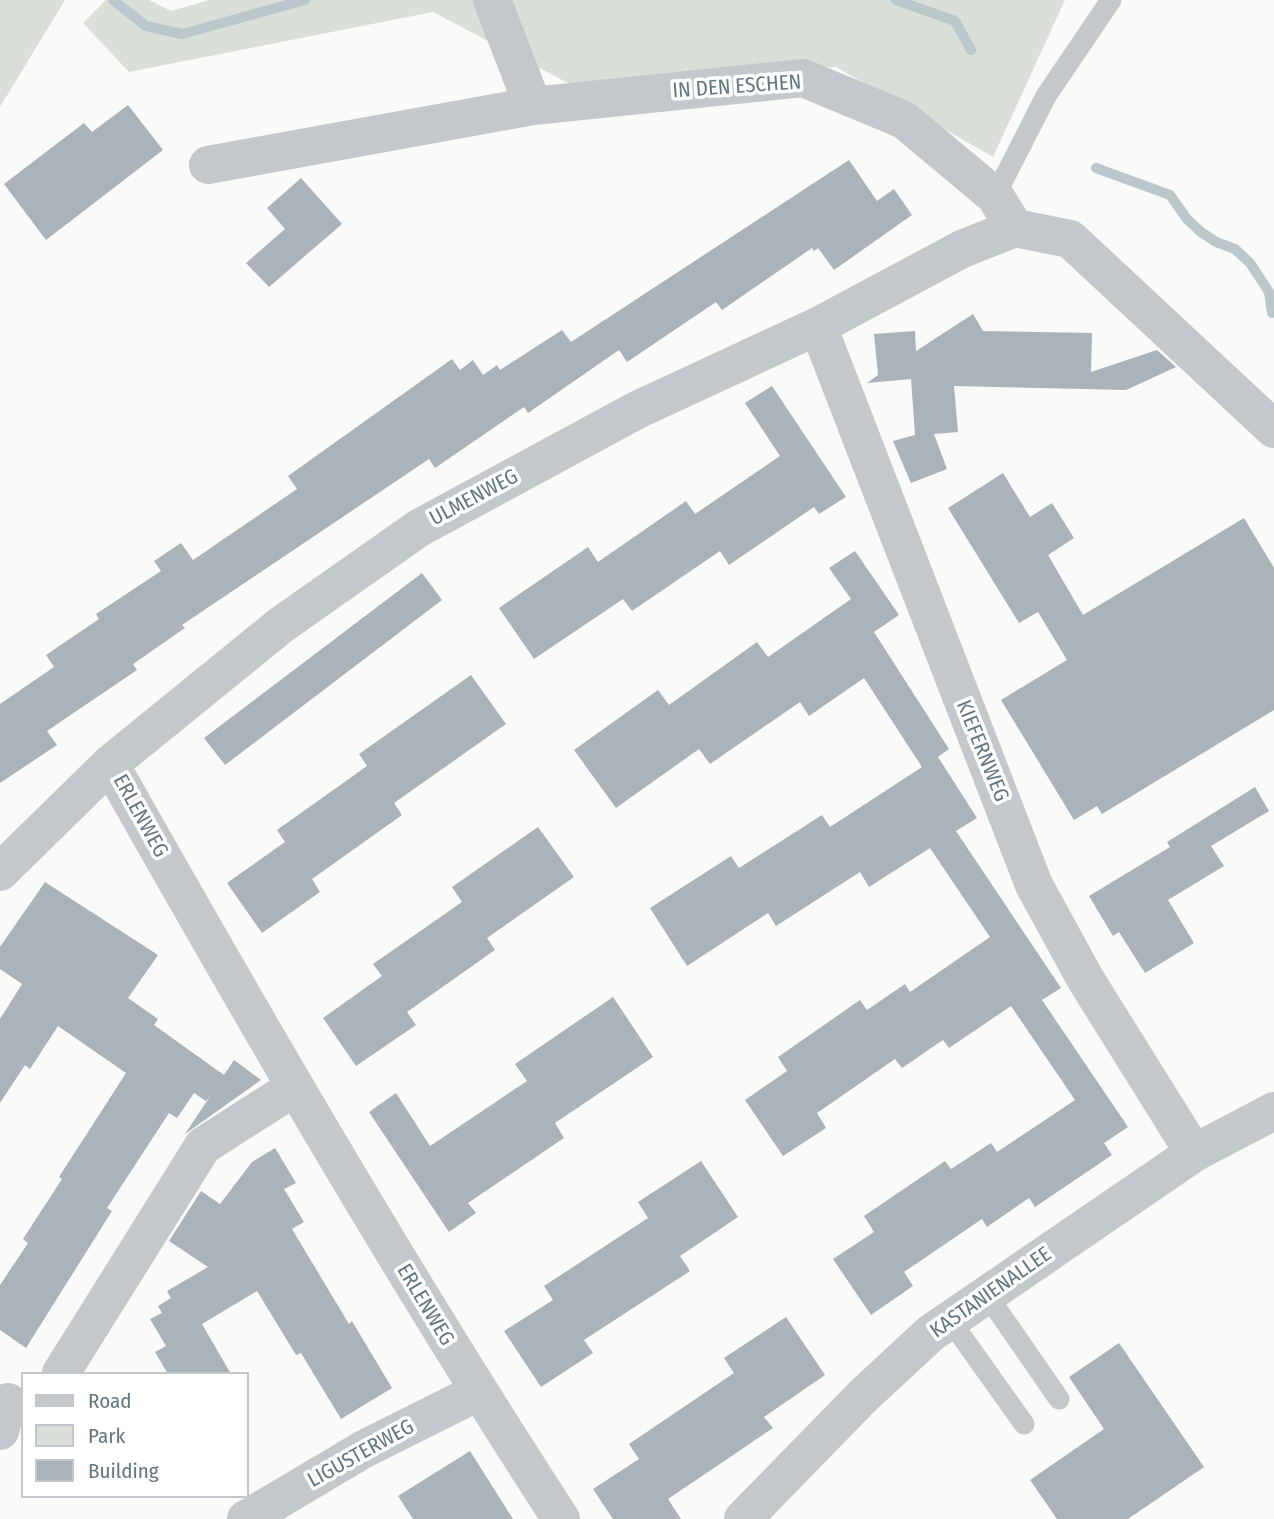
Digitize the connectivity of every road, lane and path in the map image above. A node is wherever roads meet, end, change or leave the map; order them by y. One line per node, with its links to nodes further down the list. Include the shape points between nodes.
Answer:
1 (492, 0): 3 (street)
2 (1111, 0): 5 (lane, via 1046,96)
3 (533, 106): 4 (street, IN DEN ESCHEN); 5 (street, IN DEN ESCHEN, via 803,78 904,120)
4 (208, 165)
5 (995, 196): 6 (street, IN DEN ESCHEN)
6 (1015, 228): 7 (street, ULMENWEG, via 962,249); 8 (street, via 1070,239)
7 (818, 326): 9 (street, ULMENWEG, via 638,410 419,528 281,625); 13 (street, KIEFERNWEG, via 1034,884 1086,980)
8 (1274, 429)
9 (110, 764): 10 (street, ULMENWEG); 11 (street, ERLENWEG)
10 (0, 872)
11 (295, 1087): 16 (street, via 203,1146); 17 (street, ERLENWEG)
12 (1274, 1111): 13 (street, KASTANIENALLEE)
13 (1194, 1153): 14 (street, KASTANIENALLEE)
14 (987, 1294): 15 (street, KASTANIENALLEE); 18 (lane)
15 (950, 1320): 19 (lane); 22 (street, KASTANIENALLEE, via 863,1396)
16 (62, 1372)
17 (478, 1392): 20 (street, LIGUSTERWEG, via 364,1450); 21 (street, ERLENWEG)
18 (1059, 1399)
19 (1024, 1424)
20 (246, 1519)
21 (561, 1519)
22 (744, 1519)

